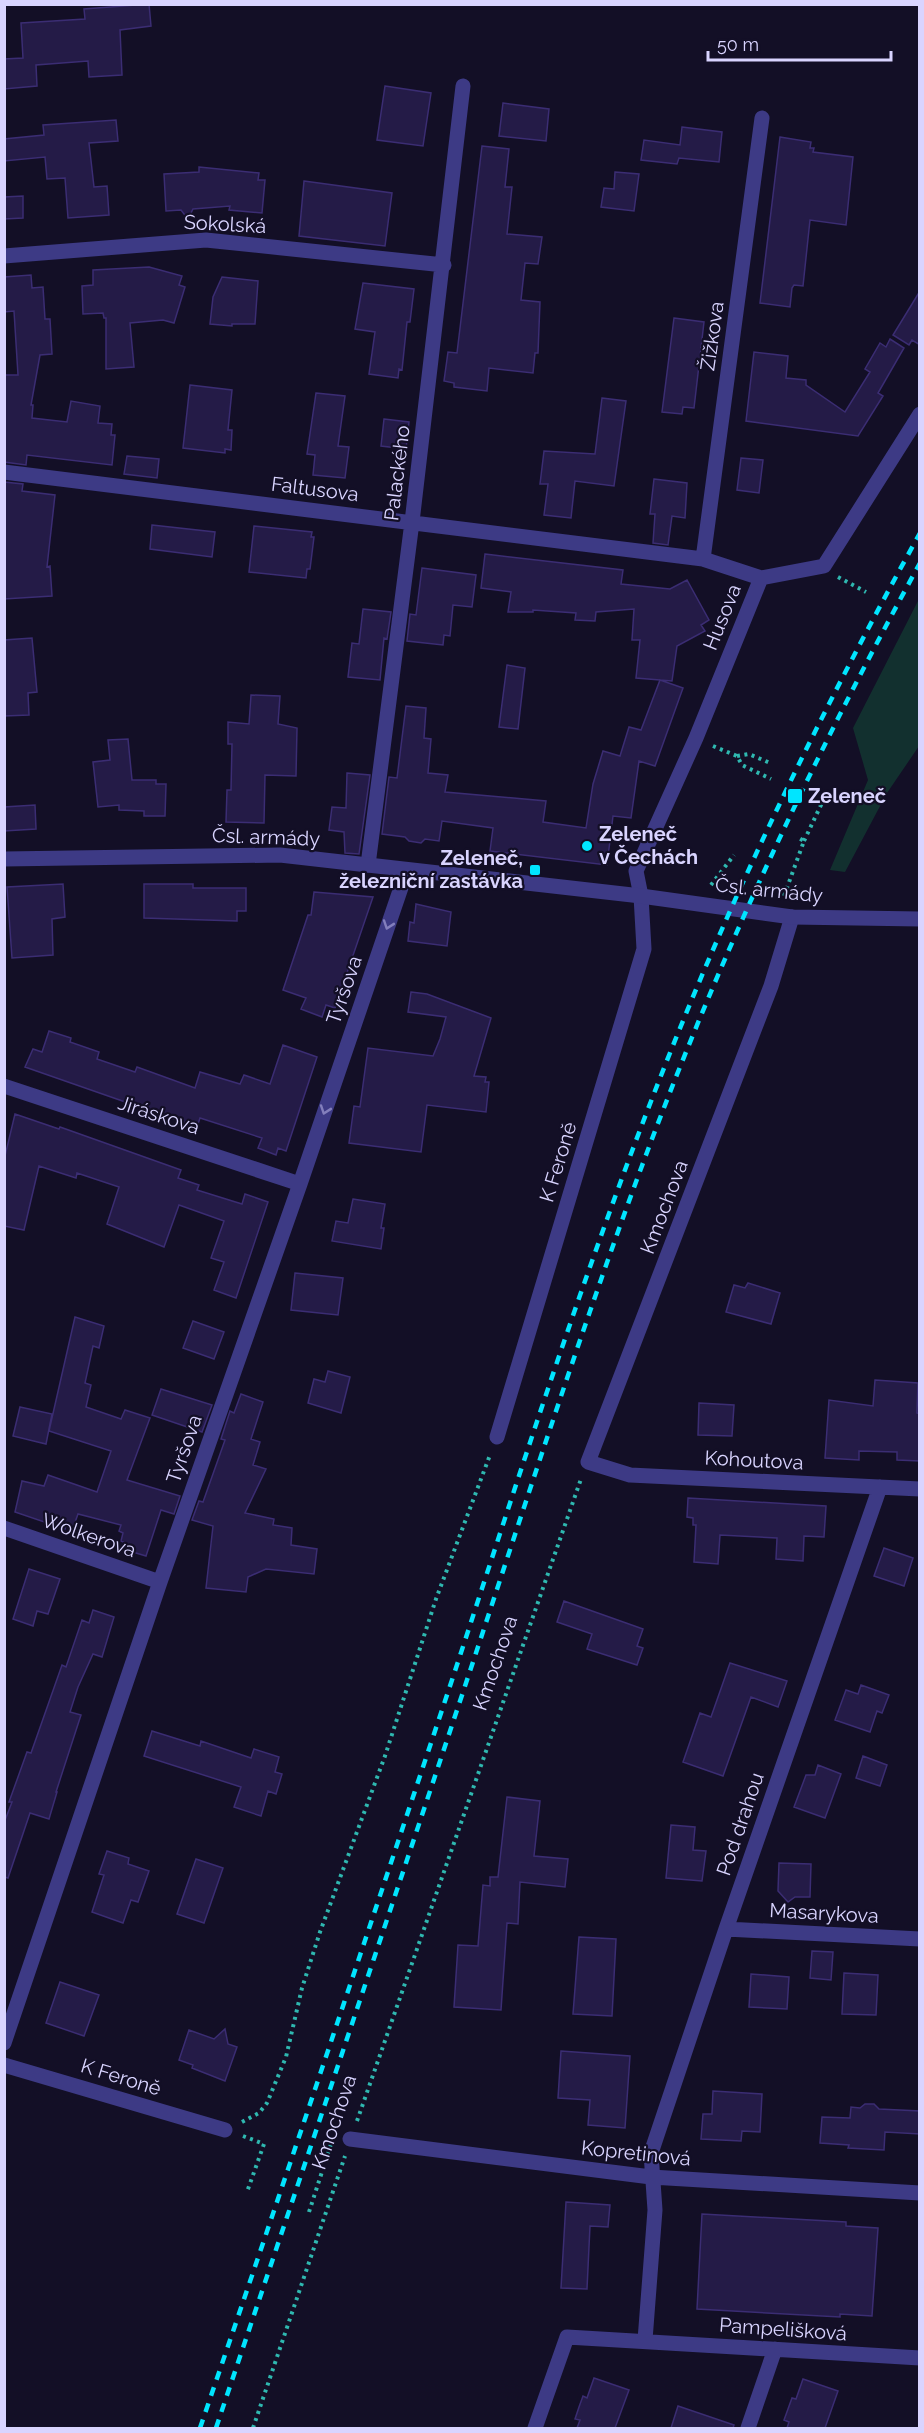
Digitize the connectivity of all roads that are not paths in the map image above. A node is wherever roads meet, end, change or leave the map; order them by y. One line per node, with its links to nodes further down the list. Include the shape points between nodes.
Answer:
1 (463, 86): 4 (street, Palackého)
2 (762, 118): 8 (street, Žižkova)
3 (4, 256): 4 (street, Sokolská, via 206,240)
4 (444, 265): 7 (street, Palackého)
5 (920, 414): 9 (street, Husova, via 824,566)
6 (4, 472): 7 (street, Faltusova)
7 (412, 522): 8 (street, Faltusova); 11 (street, Palackého)
8 (703, 559): 9 (street, Faltusova)
9 (761, 578): 13 (street, Husova, via 636,871)
10 (4, 859): 11 (street, Čsl. armády, via 280,855)
11 (368, 865): 12 (street, Čsl. armády)
12 (407, 870): 13 (street, Čsl. armády); 17 (street, Tyršova, one-way to 17)
13 (641, 897): 14 (street, Čsl. armády); 18 (street, K Feroně, via 644,949)
14 (792, 917): 15 (street, Čsl. armády); 19 (street, Kmochova, via 771,986)
15 (920, 920)
16 (4, 1086): 17 (street, Jiráskova)
17 (300, 1184): 23 (street, Tyršova)
18 (496, 1437)
19 (588, 1462): 20 (street, Kohoutova, via 630,1475)
20 (880, 1487): 21 (street, Kohoutova); 24 (street, Pod drahou)
21 (920, 1489)
22 (4, 1528): 23 (street, Wolkerova)
23 (160, 1582): 26 (street, Tyršova)
24 (726, 1929): 25 (street, Masarykova); 30 (street, Pod drahou, via 651,2153)
25 (920, 1939)
26 (4, 2043)
27 (4, 2065): 28 (street, K Feroně)
28 (225, 2130)
29 (350, 2139): 30 (street, Kopretinová)
30 (651, 2177): 31 (street, Kopretinová); 32 (street, via 655,2211)
31 (920, 2193)
32 (645, 2340): 33 (street, Pampelišková); 35 (street, Pampelišková, via 567,2337)
33 (775, 2349): 34 (street, Pampelišková); 36 (street)
34 (920, 2358)
35 (535, 2428)
36 (748, 2428)

